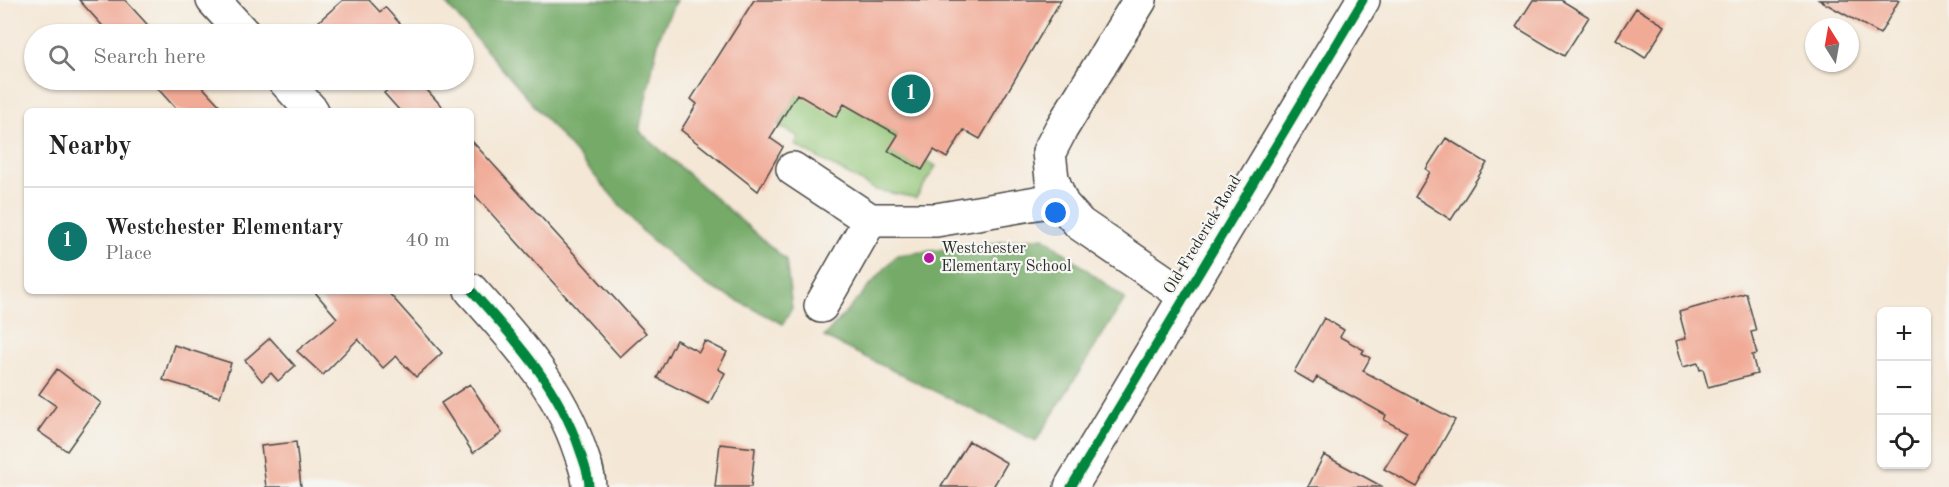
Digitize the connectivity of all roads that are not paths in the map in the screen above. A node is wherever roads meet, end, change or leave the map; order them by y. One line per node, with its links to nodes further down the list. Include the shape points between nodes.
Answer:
1 (213, 0): 4 (street)
2 (1140, 0): 8 (street, via 1050,152 1052,179)
3 (1363, 0): 11 (street, Old Frederick Road)
4 (234, 24)
5 (293, 90): 6 (street)
6 (309, 108)
7 (793, 169): 9 (street)
8 (1060, 199): 9 (street, via 936,220); 11 (street, via 1080,224)
9 (870, 220): 12 (street)
10 (474, 293): 13 (street, via 525,351 553,391 574,431)
11 (1184, 295): 14 (street, Old Frederick Road)
12 (821, 306)
13 (589, 487)
14 (1071, 487)

